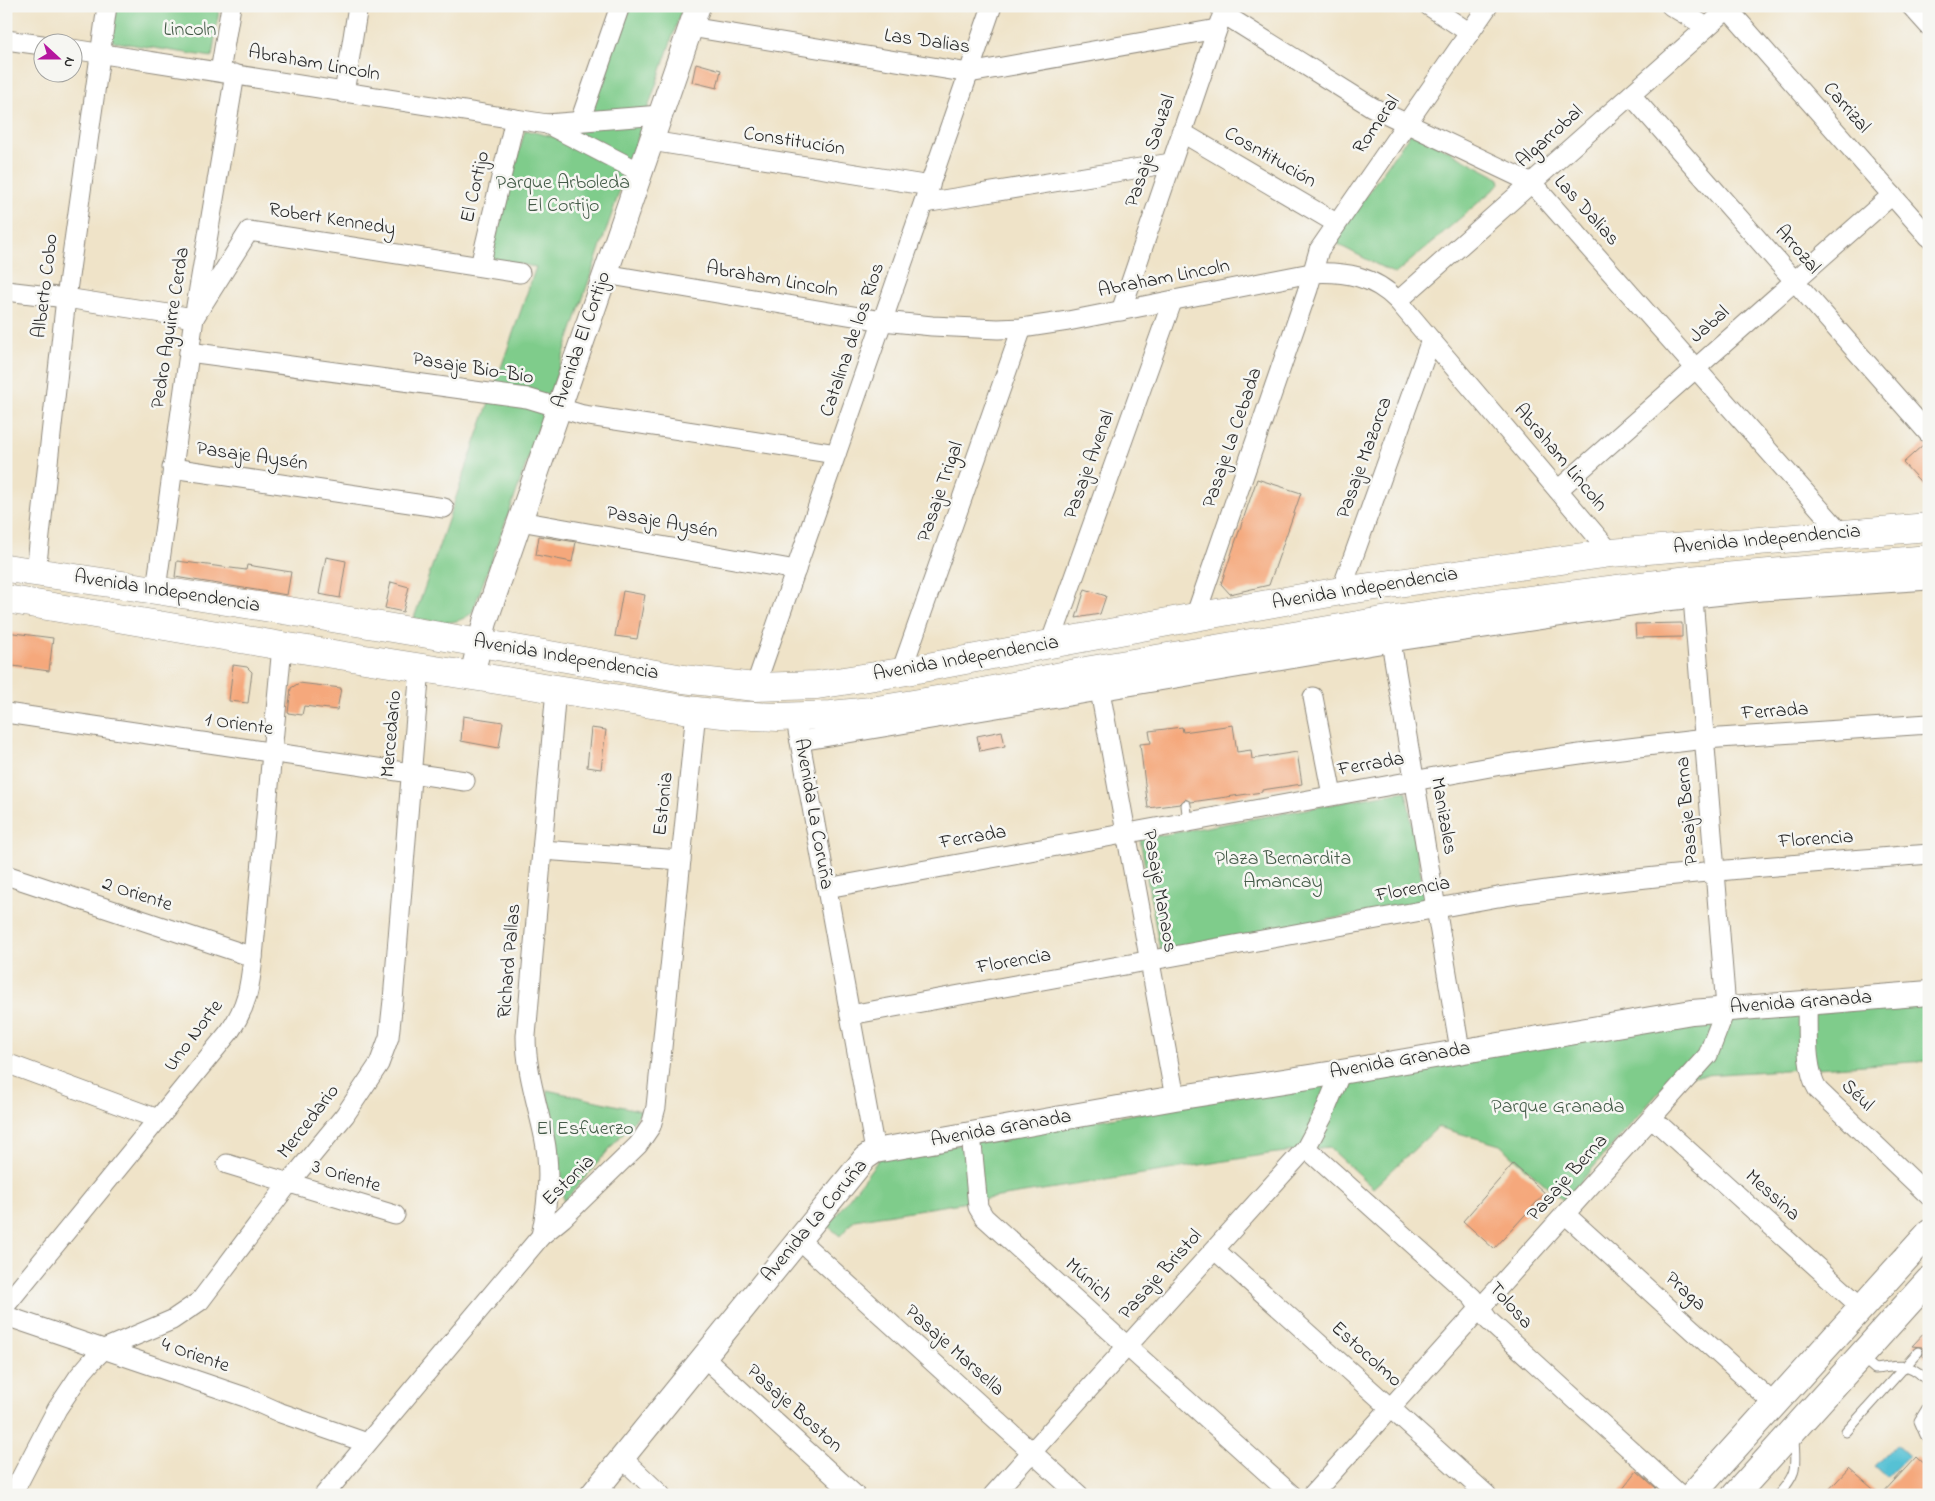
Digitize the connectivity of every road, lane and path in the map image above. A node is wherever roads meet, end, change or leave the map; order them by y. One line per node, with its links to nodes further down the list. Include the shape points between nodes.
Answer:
1 (107, 6): 19 (street, Alberto Cobo)
2 (231, 6): 20 (street, Pedro Aguirre Cerda)
3 (358, 6): 22 (street)
4 (620, 6): 26 (street)
5 (992, 6): 21 (street, Catalina de los Ríos)
6 (1429, 6): 15 (street)
7 (1488, 6): 15 (street, Romeral)
8 (1671, 6): 14 (street)
9 (1911, 6): 13 (street)
10 (1730, 7): 14 (street, Algarrobal); 35 (street, Carrizal)
11 (1221, 16): 21 (street, Las Dalias); 28 (street, Las Dalias); 29 (street, Pasaje Sauzal)
12 (694, 17): 21 (street, Las Dalias); 24 (street, Avenida El Cortijo)
13 (1929, 26)
14 (1707, 27): 23 (street, Algarrobal)
15 (1470, 33): 28 (street, Romeral)
16 (6, 40): 17 (street)
17 (32, 44)
18 (82, 50): 19 (street, Abraham Lincoln)
19 (100, 53): 20 (street, Abraham Lincoln); 44 (street, Alberto Cobo)
20 (228, 73): 22 (street, Abraham Lincoln); 48 (street, Pedro Aguirre Cerda)
21 (968, 73): 34 (street, Catalina de los Ríos)
22 (344, 93): 25 (street, Abraham Lincoln)
23 (1631, 96): 33 (street, Algarrobal); 42 (street, Arrozal)
24 (660, 115): 26 (street, Abraham Lincoln); 30 (street, Avenida El Cortijo)
25 (515, 119): 27 (street, Abraham Lincoln); 38 (street, El Cortijo)
26 (580, 121): 27 (street, Abraham Lincoln)
27 (547, 124): 32 (street, Abraham Lincoln)
28 (1406, 124): 33 (street, Las Dalias); 36 (street, Romeral)
29 (1181, 132): 31 (street, Pasaje Sauzal); 36 (street, Cosntitución)
30 (651, 142): 32 (street, Avenida El Cortijo); 34 (street, Constitución)
31 (1171, 163): 34 (street, Constitución); 47 (street, Pasaje Sauzal)
32 (640, 172): 41 (street, Avenida El Cortijo)
33 (1532, 183): 45 (street, Algarrobal); 53 (street, Las Dalias)
34 (927, 195): 49 (street, Catalina de los Ríos)
35 (1892, 195): 37 (street, Carrizal); 42 (street, Jabal)
36 (1336, 223): 40 (street, Romeral, via 1318,250)
37 (1929, 237)
38 (480, 266): 39 (street, Robert Kennedy); 48 (street, Robert Kennedy, via 249,230)
39 (520, 272)
40 (1311, 273): 45 (street, Abraham Lincoln, via 1342,273 1364,278 1381,286); 46 (street, Abraham Lincoln); 73 (street, Pasaje La Cebada)
41 (605, 274): 49 (street, Abraham Lincoln); 54 (street, Avenida El Cortijo)
42 (1794, 281): 53 (street, Jabal); 55 (street, Arrozal)
43 (6, 291): 44 (street)
44 (66, 298): 48 (street); 67 (street, Alberto Cobo)
45 (1398, 301): 51 (street, Abraham Lincoln)
46 (1172, 302): 47 (street, Abraham Lincoln); 76 (street, Pasaje Avenal)
47 (1121, 311): 50 (street, Abraham Lincoln)
48 (194, 318): 52 (street, Pedro Aguirre Cerda)
49 (883, 321): 50 (street, Abraham Lincoln); 56 (street, Catalina de los Ríos)
50 (1022, 328): 79 (street, Pasaje Trigal)
51 (1431, 340): 58 (street, Abraham Lincoln); 70 (street, Pasaje Mazorca)
52 (189, 352): 54 (street, Pasaje Bio-Bio, via 527,398); 57 (street, Pedro Aguirre Cerda)
53 (1695, 368): 58 (street, Jabal); 62 (street, Las Dalias)
54 (559, 408): 56 (street, Pasaje Bio-Bio, via 583,415); 60 (street, Avenida El Cortijo)
55 (1929, 434)
56 (836, 454): 66 (street, Catalina de los Ríos)
57 (172, 468): 59 (street, Pasaje Aysén); 69 (street, Pedro Aguirre Cerda)
58 (1558, 490): 63 (street, Abraham Lincoln)
59 (444, 508)
60 (520, 521): 66 (street, Pasaje Aysén); 75 (street, Avenida El Cortijo)
61 (1929, 527): 62 (main road, Avenida Independencia)
62 (1842, 534): 63 (main road, Avenida Independencia)
63 (1611, 553): 70 (main road, Avenida Independencia)
64 (1929, 559): 74 (main road, Avenida Independencia, via 1689,580 1497,603)
65 (6, 568): 67 (main road, Avenida Independencia)
66 (796, 570): 81 (street, Catalina de los Ríos)
67 (36, 572): 69 (main road, Avenida Independencia)
68 (1929, 580): 71 (street, Avenida Independencia)
69 (156, 589): 75 (main road, Avenida Independencia)
70 (1341, 592): 73 (main road, Avenida Independencia)
71 (1693, 598): 74 (street, Avenida Independencia); 89 (street, Pasaje Berna)
72 (6, 599): 77 (main road, Avenida Independencia)
73 (1194, 616): 76 (main road, Avenida Independencia)
74 (1389, 631): 83 (street, Avenida Independencia); 88 (main road, Avenida Independencia, via 1091,670 863,712); 92 (street, Manizales)
75 (479, 642): 80 (street, Avenida El Cortijo); 81 (main road, Avenida Independencia, via 683,679)
76 (1050, 644): 79 (main road, Avenida Independencia)
77 (282, 646): 78 (main road, Avenida Independencia); 90 (street, Uno Norte)
78 (420, 667): 80 (main road, Avenida Independencia); 91 (street, Mercedario)
79 (902, 672): 81 (main road, Avenida Independencia, via 817,685)
80 (472, 675): 82 (main road, Avenida Independencia)
81 (755, 687)
82 (556, 689): 85 (main road, Avenida Independencia); 96 (street, Richard Pallas)
83 (1100, 691): 88 (street, Avenida Independencia); 95 (street, Pasaje Manaos)
84 (1313, 697): 94 (street)
85 (696, 711): 88 (main road, Avenida Independencia); 98 (street, Estonia)
86 (6, 713): 90 (street, 1 Oriente)
87 (1929, 724): 89 (street, Ferrada)
88 (798, 729): 101 (street, Avenida La Coruña)
89 (1704, 739): 92 (street, Ferrada, via 1587,753); 99 (street, Pasaje Berna)
90 (272, 753): 91 (street, 1 Oriente); 103 (street, Uno Norte)
91 (411, 773): 93 (street, 1 Oriente); 119 (street, Mercedario, via 393,1000 385,1051 357,1099)
92 (1414, 780): 94 (street, Ferrada); 102 (street, Manizales)
93 (465, 781)
94 (1332, 796): 95 (street, Ferrada, via 1187,814)
95 (1126, 833): 101 (street, Ferrada); 104 (street, Pasaje Manaos)
96 (542, 850): 98 (street); 124 (street, Richard Pallas, via 526,1036 528,1069 547,1156 548,1198)
97 (1929, 854): 99 (street, Florencia)
98 (681, 860): 124 (street, Estonia, via 656,1107 651,1126 638,1145 564,1218)
99 (1715, 870): 102 (street, Florencia, via 1559,888); 107 (street, Pasaje Berna)
100 (6, 875): 103 (street, 2 Oriente)
101 (827, 888): 108 (street, Avenida La Coruña)
102 (1436, 909): 104 (street, Florencia); 109 (street, Manizales)
103 (253, 957): 114 (street, Uno Norte, via 250,989 239,1018)
104 (1149, 960): 108 (street, Florencia); 112 (street, Pasaje Manaos)
105 (1929, 993): 106 (street, Avenida Granada)
106 (1807, 1002): 107 (street, Avenida Granada); 120 (street, Séul, via 1810,1069 1818,1090)
107 (1726, 1008): 109 (street, Avenida Granada); 113 (street, Pasaje Berna, via 1708,1055)
108 (850, 1015): 117 (street, Avenida La Coruña)
109 (1460, 1050): 111 (street, Avenida Granada)
110 (6, 1063): 114 (street)
111 (1341, 1072): 112 (street, Avenida Granada); 116 (street, Pasaje Bristol)
112 (1175, 1098): 115 (street, Avenida Granada)
113 (1652, 1118): 121 (street, Pasaje Berna); 129 (street, Messina)
114 (158, 1119): 128 (street, Uno Norte)
115 (971, 1134): 117 (street, Avenida Granada); 132 (street, Múnich, via 979,1212)
116 (1306, 1148): 126 (street, Pasaje Bristol); 130 (street, Tolosa, via 1472,1296)
117 (875, 1151): 125 (street, Avenida La Coruña, via 865,1158)
118 (227, 1164): 119 (street, 3 Oriente)
119 (290, 1183): 122 (street, 3 Oriente); 133 (street, Mercedario, via 200,1301 172,1320)
120 (1929, 1196)
121 (1566, 1214): 130 (street, Pasaje Berna); 139 (street, Praga)
122 (395, 1216)
123 (1929, 1233): 129 (main road)
124 (541, 1236): 145 (street, Estonia)
125 (799, 1240): 136 (street, Avenida La Coruña); 146 (street, Pasaje Marsella)
126 (1215, 1250): 132 (street, Pasaje Bristol); 141 (street, Estocolmo)
127 (1929, 1280): 135 (main road)
128 (6, 1305)
129 (1861, 1307): 139 (main road)
130 (1480, 1308): 141 (street, Pasaje Berna); 158 (street, Tolosa, via 1489,1321)
131 (6, 1316): 133 (street, 4 Oriente)
132 (1128, 1346): 146 (street, Pasaje Bristol); 155 (street, Múnich)
133 (104, 1349): 145 (street, 4 Oriente); 148 (street, Mercedario, via 79,1376 57,1409)
134 (1918, 1352): 137 (lane)
135 (1860, 1356): 137 (lane, via 1875,1369); 142 (main road)
136 (704, 1357): 147 (street, Avenida La Coruña); 152 (street, Pasaje Boston)
137 (1906, 1365): 138 (lane); 143 (lane)
138 (1929, 1382)
139 (1773, 1404): 159 (main road)
140 (1929, 1405): 144 (lane, via 1919,1421)
141 (1391, 1408): 156 (street, Pasaje Berna); 157 (street, Estocolmo)
142 (1793, 1430): 160 (main road); 161 (lane, via 1795,1471 1791,1481)
143 (1846, 1432)
144 (1929, 1439)
145 (367, 1443): 149 (street, Estonia)
146 (1032, 1452): 153 (street, Pasaje Bristol); 154 (street, Pasaje Marsella)
147 (622, 1458): 150 (street, Avenida La Coruña); 151 (street)
148 (12, 1495)
149 (324, 1495)
150 (592, 1495)
151 (661, 1495)
152 (855, 1495)
153 (993, 1495)
154 (1079, 1495)
155 (1292, 1495)
156 (1312, 1495)
157 (1487, 1495)
158 (1680, 1495)
159 (1692, 1495)
160 (1735, 1495)
161 (1778, 1495)

